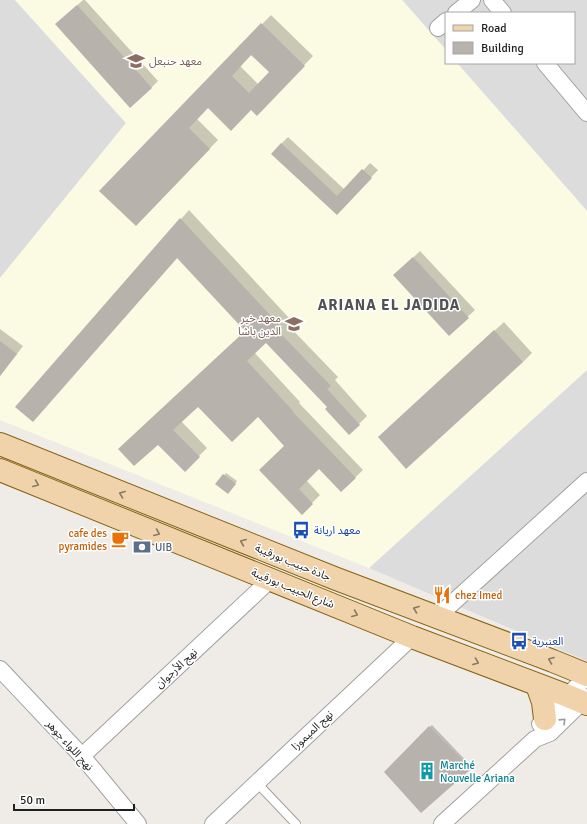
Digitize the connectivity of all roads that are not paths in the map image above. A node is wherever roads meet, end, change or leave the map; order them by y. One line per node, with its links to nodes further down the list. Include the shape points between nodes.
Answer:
1 (472, 0): 3 (street)
2 (492, 0): 4 (street)
3 (457, 12)
4 (502, 12)
5 (546, 64): 6 (street)
6 (587, 113)
7 (0, 444): 11 (main road, جادة حبيب بورقيبة, one-way to 7)
8 (0, 470): 10 (main road, شارع الحبيب بورقيبة, one-way to 10)
9 (587, 480): 11 (street)
10 (271, 579): 12 (main road, شارع الحبيب بورقيبة, one-way to 12); 19 (street, نهج الأرجوان)
11 (437, 617): 13 (main road, جادة حبيب بورقيبة, one-way to 11)
12 (412, 637): 15 (main road, شارع الحبيب بورقيبة, one-way to 15); 20 (street, نهج الميموزا)
13 (587, 675): 16 (street)
14 (3, 678): 19 (street, نهج اللواء جوهر)
15 (537, 685): 16 (main road, شارع الحبيب بورقيبة); 17 (main road)
16 (581, 700): 17 (street); 18 (street, one-way to 16, via 550,734)
17 (545, 719): 18 (street, via 540,724)
18 (535, 739): 24 (street)
19 (82, 756): 21 (street, نهج اللواء جوهر)
20 (257, 783): 22 (street, نهج الميموزا); 23 (lane)
21 (138, 824)
22 (213, 824)
23 (296, 824)
24 (442, 824)

